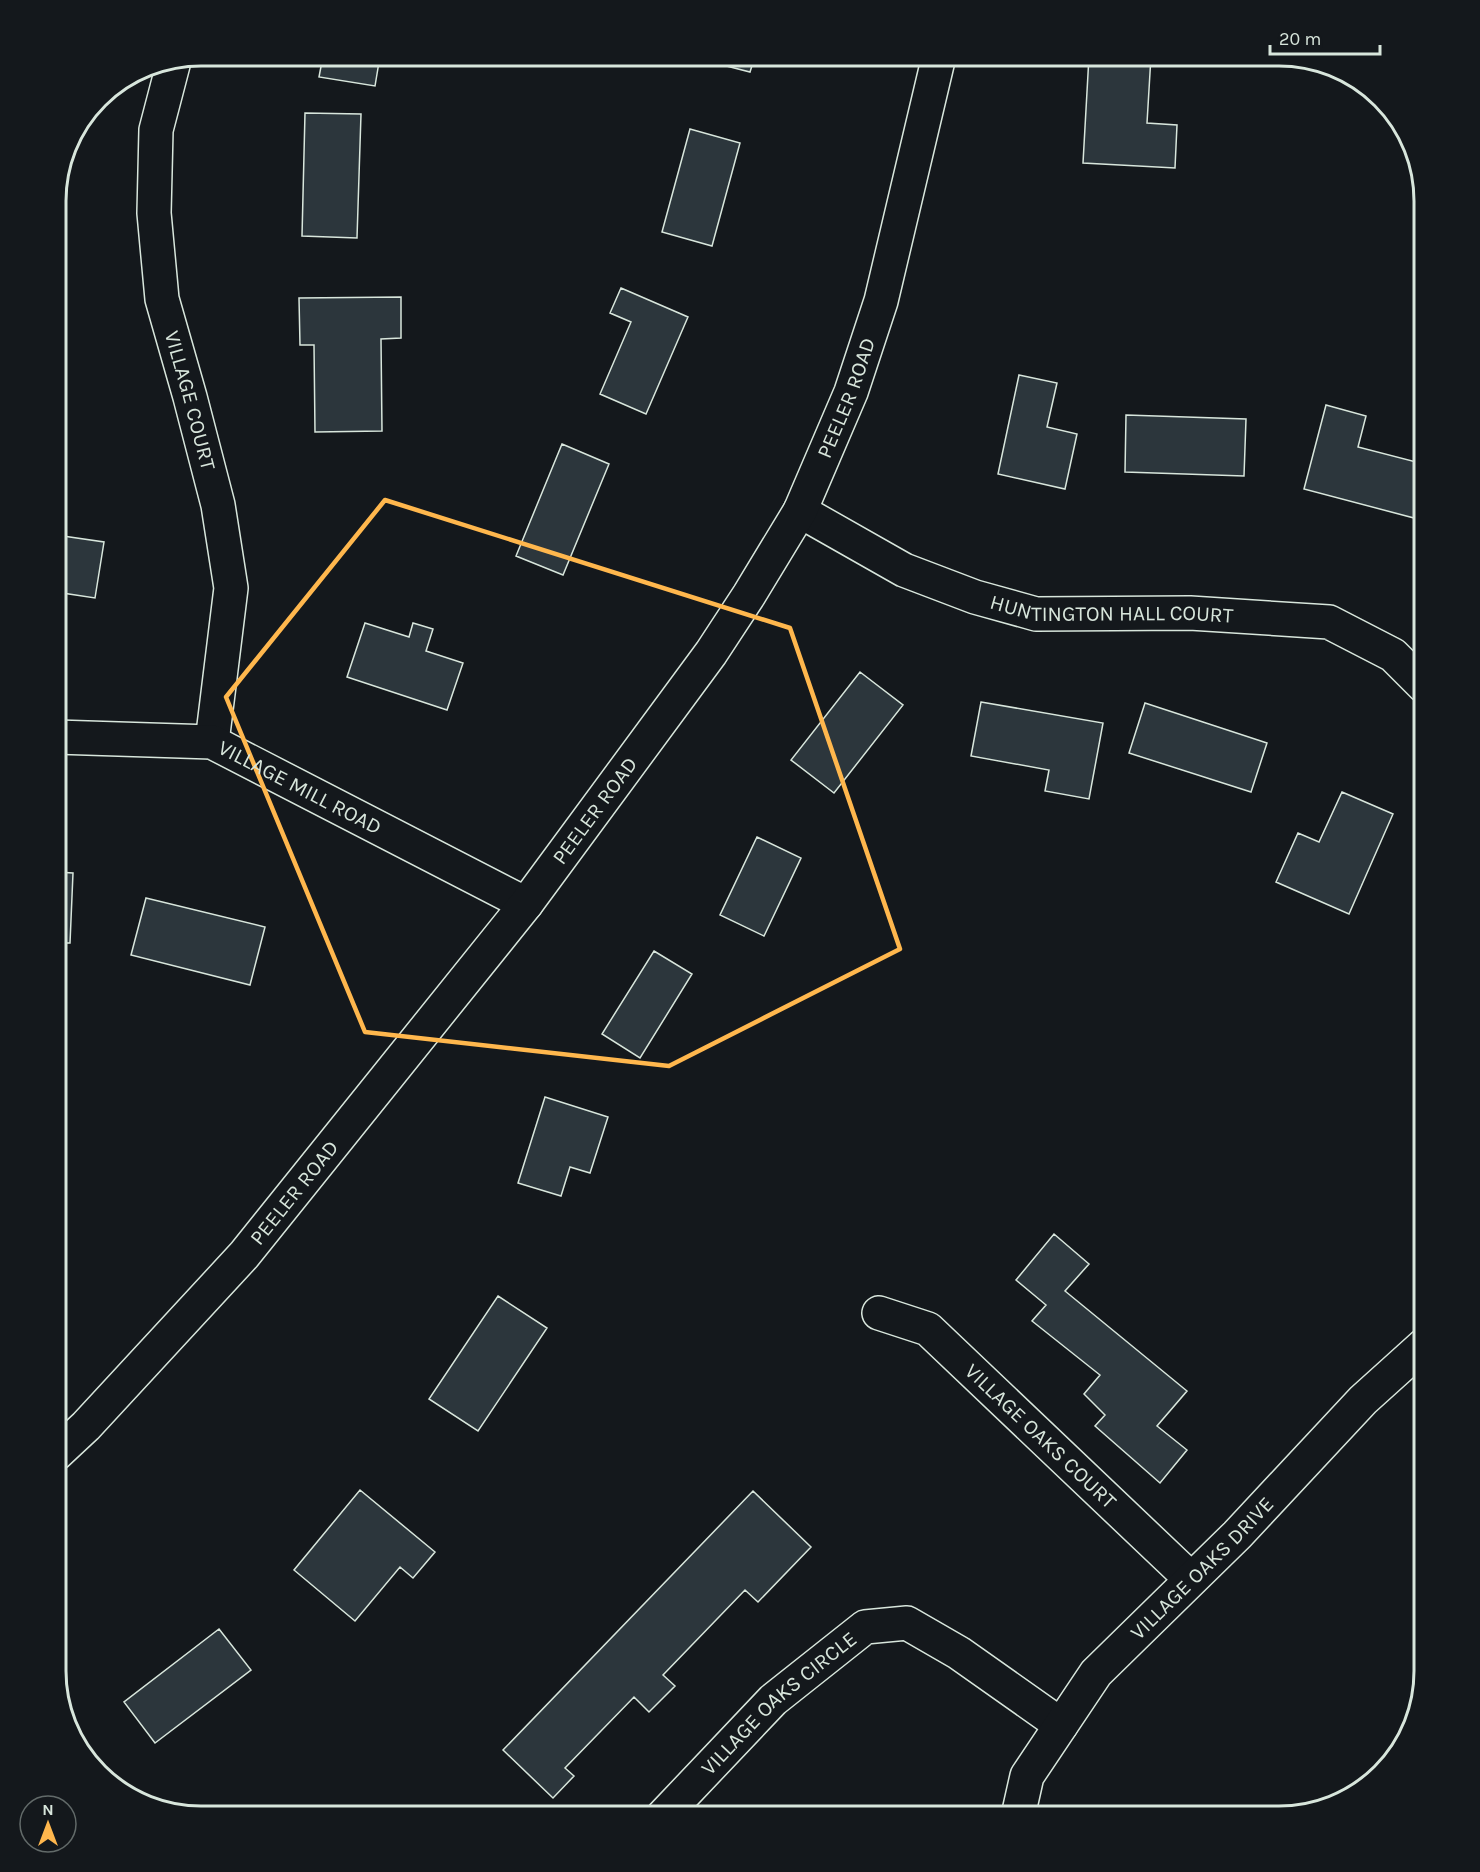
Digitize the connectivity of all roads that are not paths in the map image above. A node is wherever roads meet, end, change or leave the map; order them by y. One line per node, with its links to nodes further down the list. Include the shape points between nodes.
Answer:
1 (937, 66): 3 (street, PEELER ROAD, via 881,301 851,392)
2 (172, 70): 6 (street, VILLAGE COURT, via 156,130 154,213 162,299 218,505 231,588)
3 (800, 511): 4 (street, HUNTINGTON HALL COURT, via 904,570 975,597 1036,614 1190,613 1329,622 1393,655); 7 (street, PEELER ROAD, via 711,653)
4 (1414, 675)
5 (66, 737): 6 (street, VILLAGE MILL ROAD)
6 (212, 742): 7 (street, VILLAGE MILL ROAD)
7 (526, 904): 10 (street, PEELER ROAD, via 244,1255)
8 (879, 1313): 11 (street, VILLAGE OAKS COURT, via 928,1329)
9 (1414, 1356): 11 (street, VILLAGE OAKS DRIVE, via 1364,1400)
10 (66, 1445)
11 (1191, 1579): 12 (street, VILLAGE OAKS DRIVE, via 1096,1673)
12 (1061, 1725): 13 (street, VILLAGE OAKS CIRCLE, via 959,1653 907,1623 865,1627 773,1700); 14 (street, VILLAGE OAKS DRIVE, via 1027,1776)
13 (672, 1806)
14 (1020, 1806)

